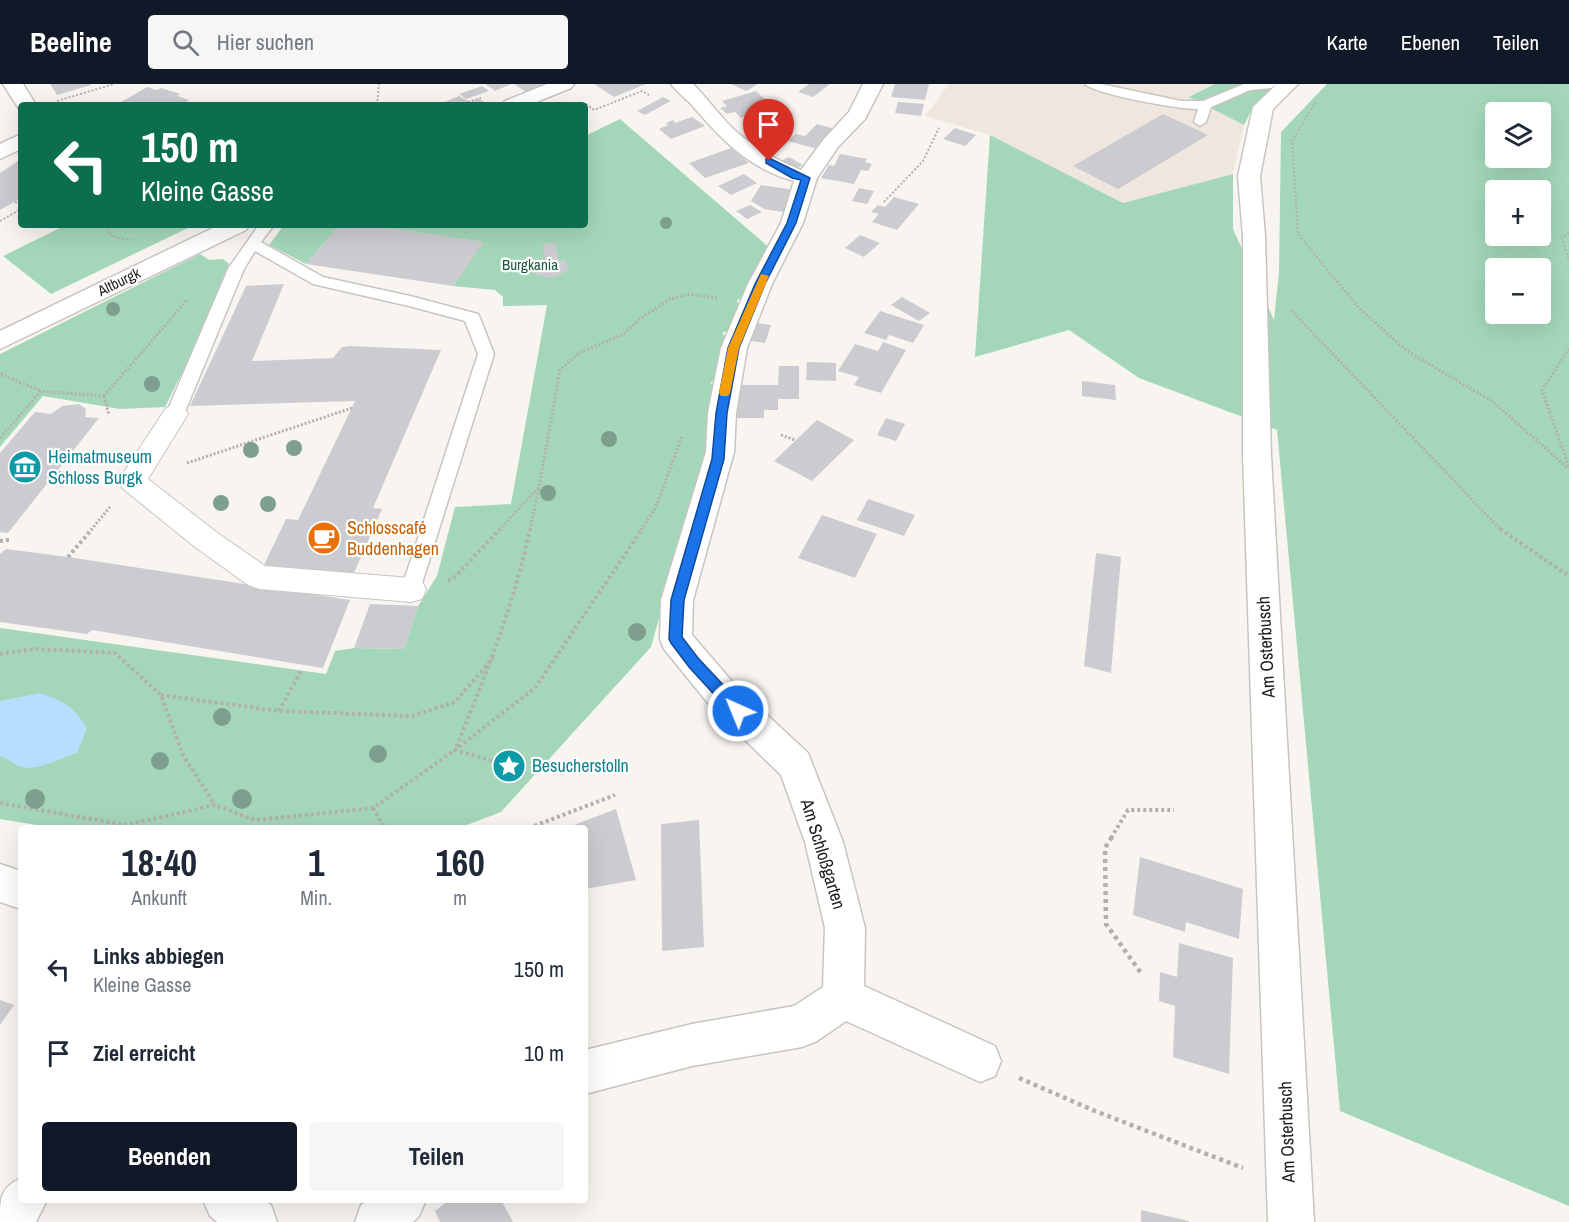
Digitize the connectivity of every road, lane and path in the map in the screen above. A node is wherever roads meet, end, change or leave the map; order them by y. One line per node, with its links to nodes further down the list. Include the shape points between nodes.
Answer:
1 (13, 84): 16 (street)
2 (114, 84): 11 (path)
3 (379, 84): 17 (path)
4 (564, 84): 18 (street)
5 (681, 84): 26 (street, via 735,142 795,176)
6 (873, 84): 26 (street, Am Schloßgarten, via 858,115)
7 (1091, 84): 20 (lane, via 1181,105)
8 (1271, 84): 20 (lane, via 1247,87)
9 (1288, 84): 38 (street, Am Osterbusch, via 1263,107 1249,176)
10 (88, 87): 11 (path)
11 (91, 91): 15 (path)
12 (649, 95): 21 (path, via 642,92 594,110)
13 (578, 99): 19 (path)
14 (1318, 99): 51 (path, via 1292,140 1298,234 1359,308 1407,351 1492,400)
15 (55, 101)
16 (24, 102)
17 (377, 102)
18 (519, 102)
19 (582, 102)
20 (1205, 105): 22 (lane)
21 (588, 106)
22 (1200, 122)
23 (939, 128): 28 (path, via 923,160)
24 (18, 142): 25 (street)
25 (0, 153)
26 (806, 178): 77 (street, Am Schloßgarten, via 792,223 760,284 734,348 722,413 720,452 677,600 675,639 724,697 795,765 824,842 845,928)
27 (15, 202): 29 (path)
28 (884, 202)
29 (18, 204)
30 (18, 208): 31 (path)
31 (0, 221)
32 (108, 228): 36 (path, via 113,237)
33 (260, 228): 35 (lane)
34 (1569, 233): 37 (path, via 1562,238)
35 (245, 234): 41 (street, Altburgk, via 179,252); 45 (lane, via 236,269); 59 (lane, via 318,281 472,318 486,354)
36 (141, 239)
37 (1569, 261)
38 (1255, 276): 58 (path, via 1297,315 1503,532); 83 (street, Am Osterbusch, via 1257,455)
39 (194, 292): 43 (path)
40 (720, 305): 54 (path, via 716,296 689,294 670,299 622,335 579,353 560,370)
41 (0, 341)
42 (1569, 349): 51 (path, via 1542,390)
43 (104, 396): 46 (path); 49 (path, via 41,390)
44 (352, 408): 53 (path)
45 (175, 414): 53 (street)
46 (109, 415)
47 (684, 430): 65 (path, via 656,507 535,688)
48 (781, 435): 50 (path)
49 (0, 438)
50 (795, 440)
51 (1569, 468)
52 (55, 472): 53 (path)
53 (132, 481): 57 (path); 59 (street, via 259,577)
54 (539, 487): 59 (path, via 456,576 434,590); 61 (path, via 522,567)
55 (9, 540): 56 (path)
56 (0, 541)
57 (68, 557)
58 (1569, 576)
59 (411, 590)
60 (0, 654): 63 (path, via 36,649 115,653)
61 (493, 658): 64 (path, via 455,702 412,716); 65 (path)
62 (301, 671): 64 (path)
63 (161, 695): 64 (path); 69 (path, via 183,755)
64 (279, 711)
65 (455, 750): 66 (path); 70 (path)
66 (509, 766)
67 (615, 795): 73 (path)
68 (0, 803): 69 (path, via 126,825)
69 (215, 805): 70 (path, via 255,820)
70 (373, 808): 72 (path)
71 (1174, 810): 76 (path, via 1128,810 1105,848 1106,924)
72 (382, 825)
73 (537, 825)
74 (0, 883): 75 (street)
75 (18, 889)
76 (1141, 973)
77 (843, 998): 78 (street); 79 (street, via 801,1026 692,1045)
78 (980, 1061): 83 (path, via 1244,1169 1269,1213)
79 (588, 1071)
80 (22, 1203): 84 (street)
81 (230, 1203): 85 (street)
82 (400, 1203): 86 (street)
83 (1291, 1220)
84 (8, 1222)
85 (254, 1222)
86 (378, 1222)

